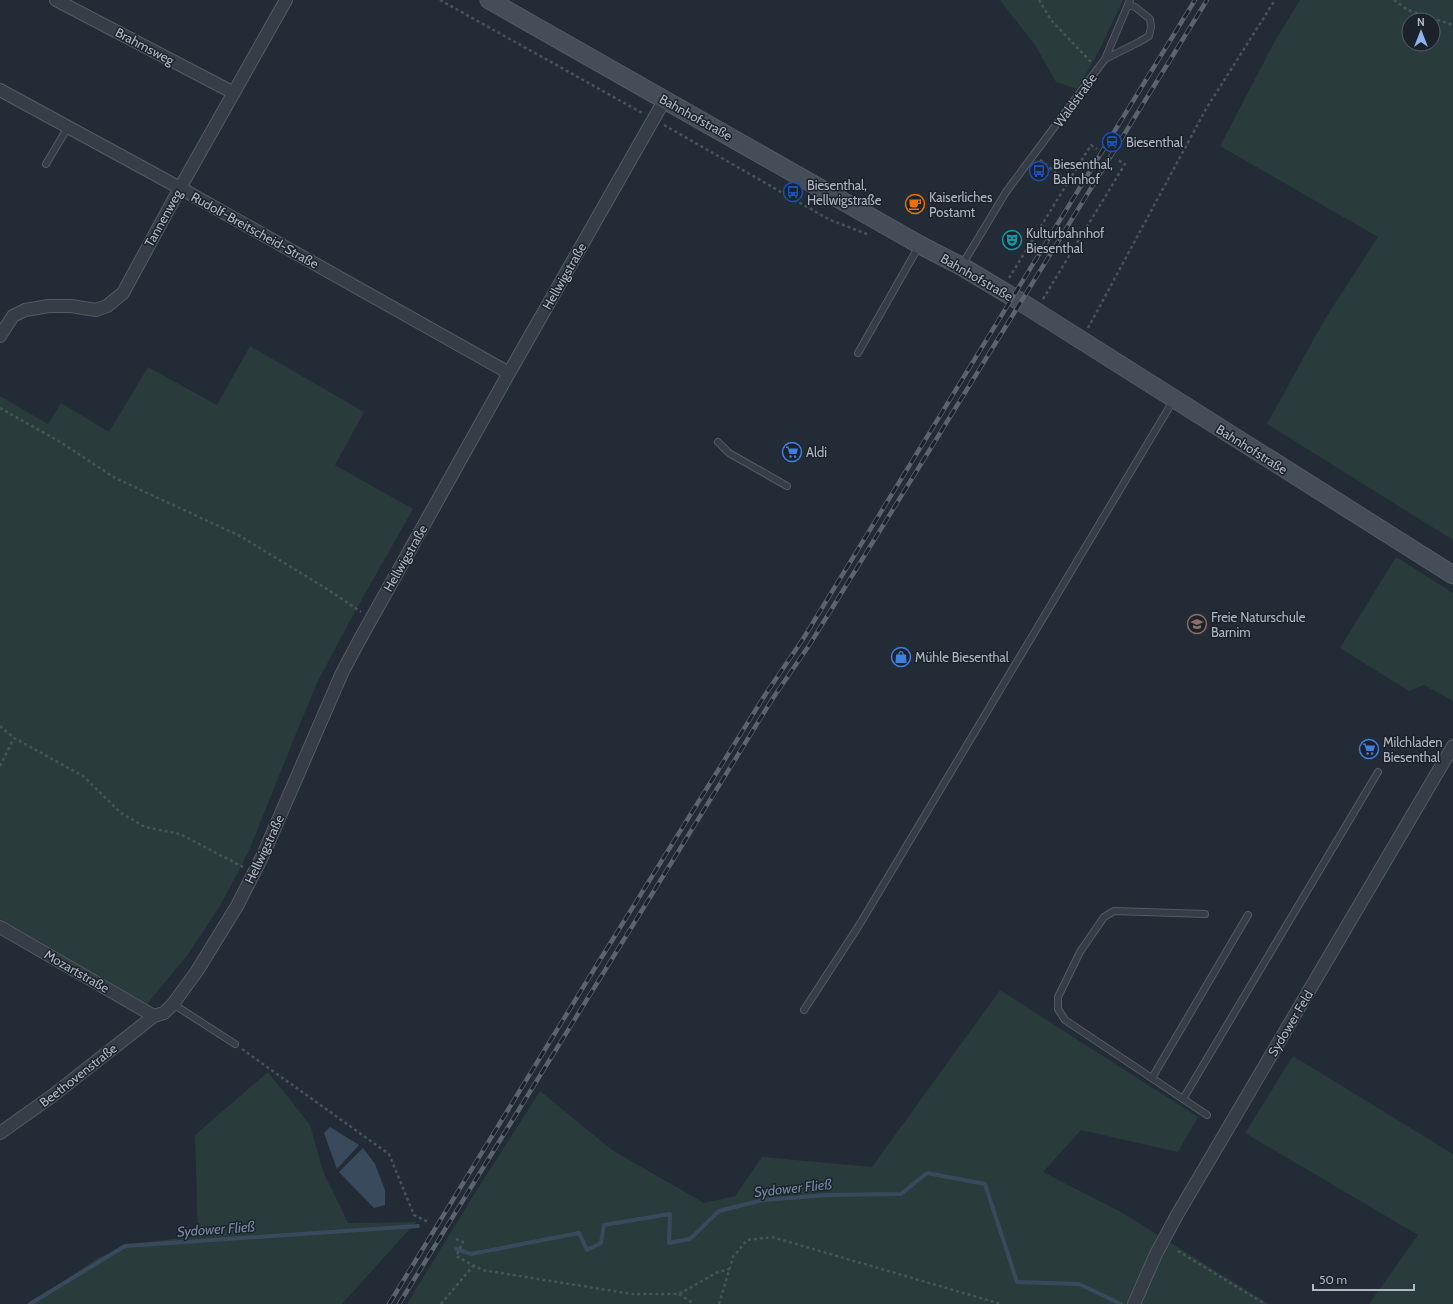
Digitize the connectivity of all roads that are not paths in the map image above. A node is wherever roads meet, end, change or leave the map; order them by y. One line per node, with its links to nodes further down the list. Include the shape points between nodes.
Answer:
1 (56, 0): 7 (street, Brahmsweg)
2 (286, 0): 7 (street, Tannenweg)
3 (489, 0): 8 (main road, Bahnhofstraße)
4 (1129, 2): 5 (lane, Waldstraße); 5 (lane, via 1150,19 1148,36)
5 (1105, 59): 13 (lane, Waldstraße, via 1006,192)
6 (0, 90): 9 (street, Rudolf-Breitscheid-Straße)
7 (234, 93): 11 (street, Tannenweg)
8 (664, 99): 12 (main road, Bahnhofstraße); 16 (street, Hellwigstraße)
9 (68, 127): 10 (lane); 11 (street, Rudolf-Breitscheid-Straße)
10 (46, 164)
11 (180, 188): 14 (street, Tannenweg, via 123,293 107,306 96,310 71,306 25,310 13,316); 16 (street, Rudolf-Breitscheid-Straße)
12 (920, 244): 13 (main road, Bahnhofstraße); 15 (lane)
13 (962, 266): 17 (main road, Bahnhofstraße)
14 (0, 336)
15 (858, 353)
16 (509, 373): 26 (street, Hellwigstraße, via 342,674 237,906)
17 (1174, 399): 20 (main road, Bahnhofstraße); 27 (lane, via 858,927)
18 (718, 442): 19 (lane, via 729,453)
19 (787, 486)
20 (1453, 575)
21 (1453, 746): 34 (street, Sydower Feld, via 1177,1215)
22 (1378, 772): 31 (lane)
23 (1205, 914): 30 (lane, via 1114,911 1104,918 1080,952 1058,997 1058,1010 1065,1020)
24 (1248, 914): 30 (lane)
25 (0, 927): 28 (street, Mozartstraße)
26 (174, 1004): 28 (street, Hellwigstraße, via 164,1013); 29 (lane)
27 (804, 1010)
28 (154, 1016): 33 (street, Beethovenstraße)
29 (235, 1044)
30 (1152, 1078): 31 (lane)
31 (1183, 1099): 32 (lane)
32 (1207, 1115)
33 (0, 1133)
34 (1135, 1300)

